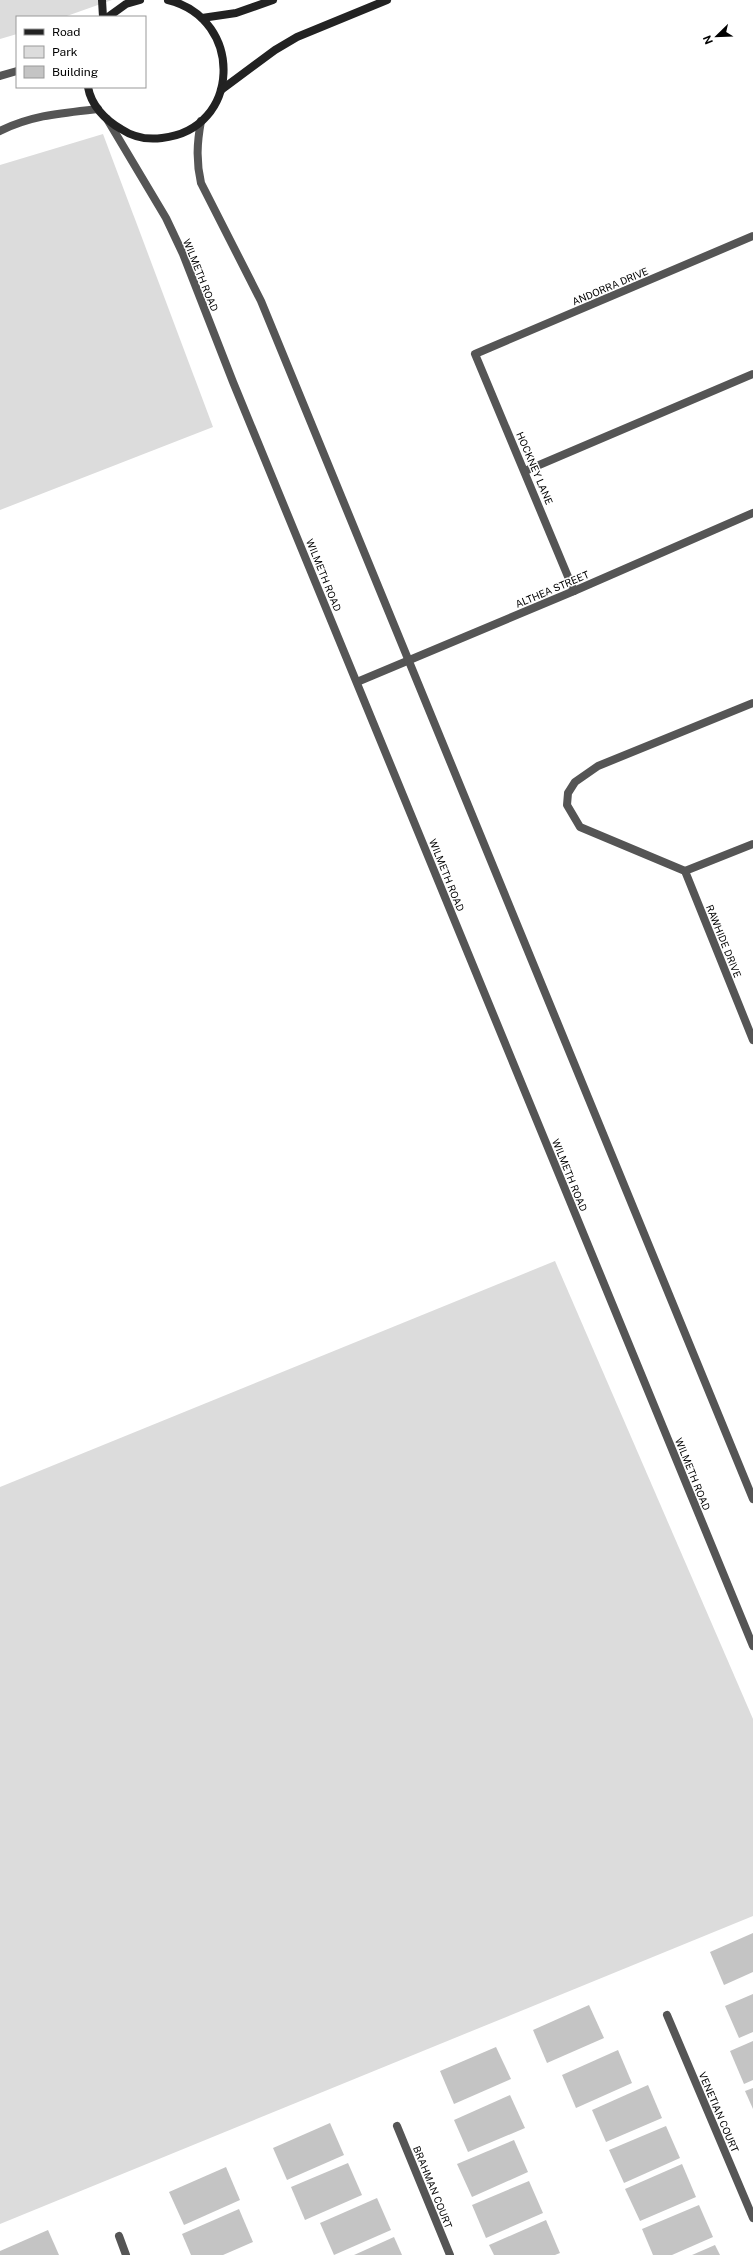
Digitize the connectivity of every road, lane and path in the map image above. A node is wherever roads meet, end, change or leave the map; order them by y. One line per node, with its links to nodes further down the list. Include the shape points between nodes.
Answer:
1 (102, 0): 7 (main road)
2 (140, 0): 8 (main road, via 126,4)
3 (168, 0): 6 (main road)
4 (273, 0): 9 (main road, via 236,13)
5 (387, 0): 13 (main road, via 297,37)
6 (187, 4): 9 (main road)
7 (102, 16)
8 (109, 16)
9 (202, 18): 13 (main road, via 215,34 221,47 224,69)
10 (16, 71): 11 (street)
11 (0, 76)
12 (88, 88): 14 (main road)
13 (221, 90): 16 (main road, via 215,104)
14 (98, 109): 15 (main road); 17 (street, via 38,116)
15 (107, 119): 16 (main road, via 126,133 155,139 183,133); 25 (street, WILMETH ROAD, via 166,218 183,254)
16 (201, 121): 24 (street, via 196,145 201,183 260,300)
17 (0, 131)
18 (753, 236): 19 (street, ANDORRA DRIVE)
19 (475, 354): 21 (street, HOCKNEY LANE)
20 (753, 374): 21 (street)
21 (525, 470): 23 (street, HOCKNEY LANE)
22 (753, 513): 23 (street, ALTHEA STREET)
23 (574, 591): 24 (street, ALTHEA STREET)
24 (408, 660): 25 (street, ALTHEA STREET); 30 (street)
25 (357, 682): 31 (street, WILMETH ROAD)
26 (753, 703): 28 (street, via 598,766 575,782 568,793 567,805 580,828)
27 (753, 844): 28 (street)
28 (685, 871): 29 (street, RAWHIDE DRIVE)
29 (753, 1040)
30 (753, 1499)
31 (753, 1646)
32 (667, 2015): 34 (street, VENETIAN COURT)
33 (397, 2126): 37 (street, BRAHMAN COURT)
34 (753, 2218)
35 (119, 2236): 36 (street)
36 (126, 2255)
37 (450, 2255)

